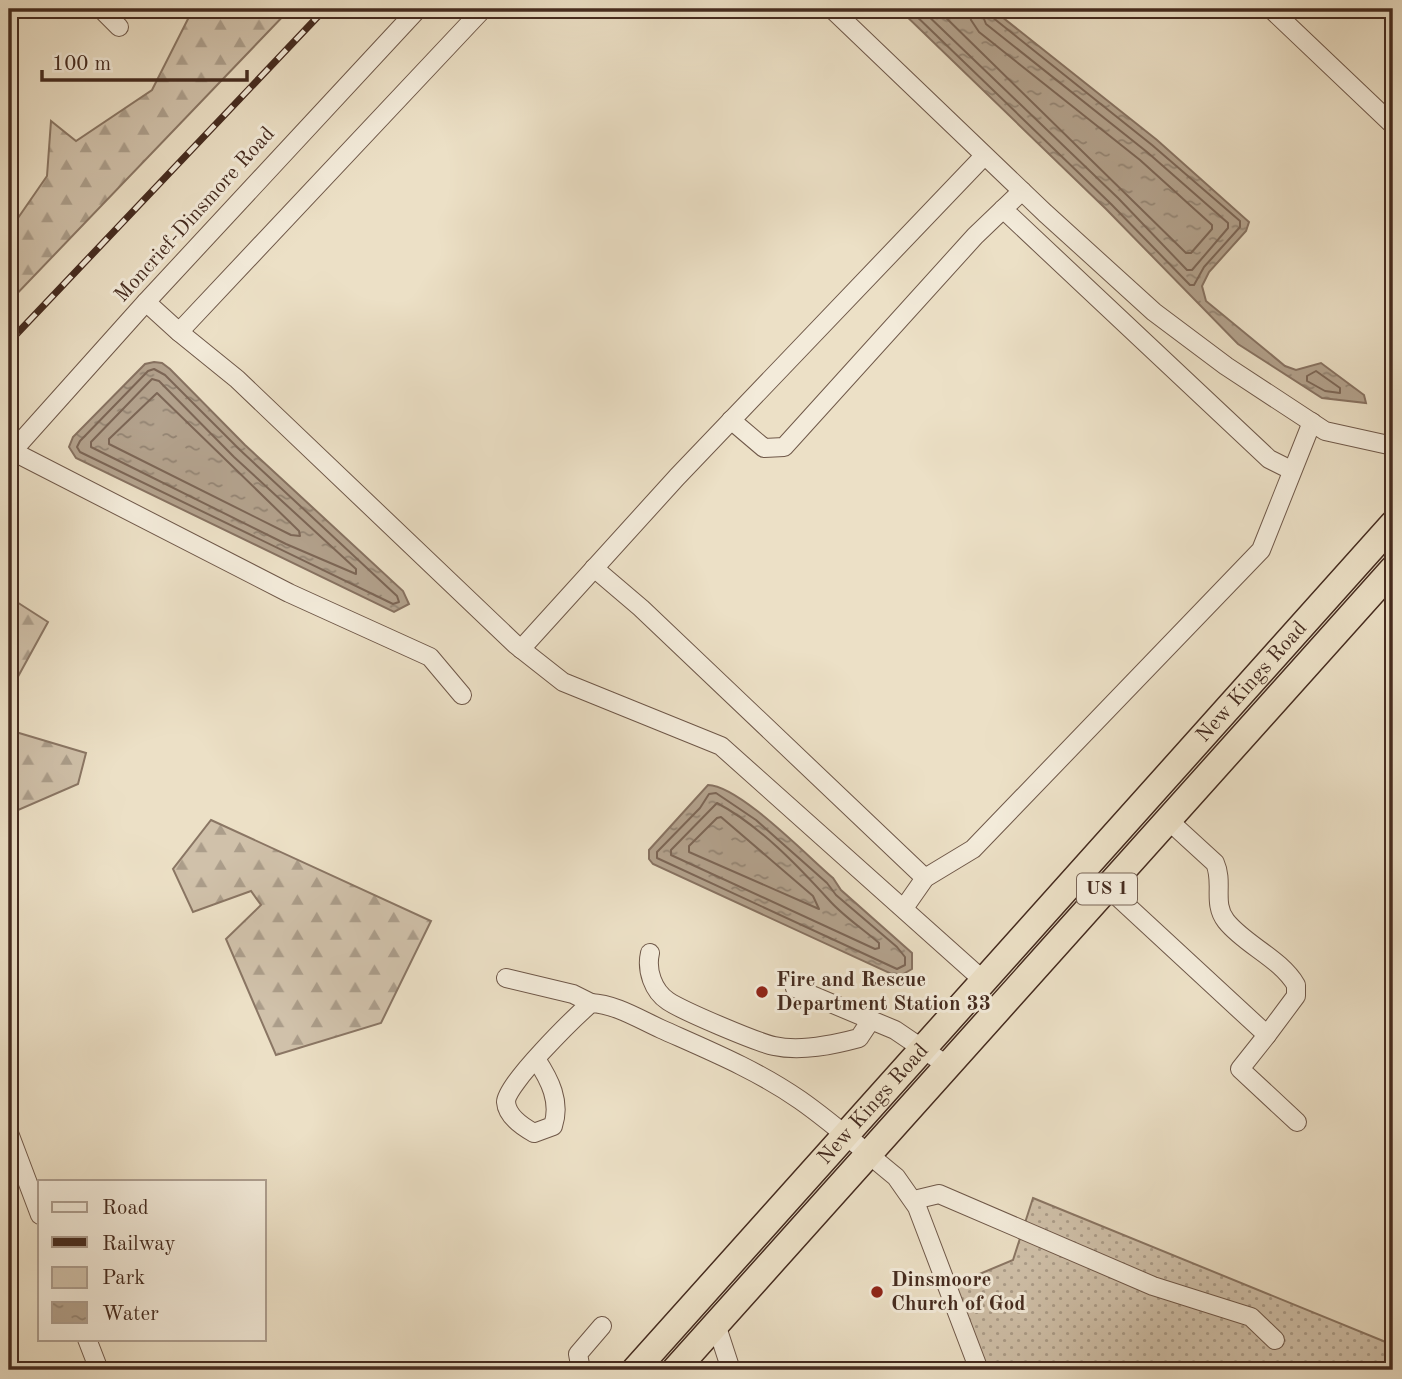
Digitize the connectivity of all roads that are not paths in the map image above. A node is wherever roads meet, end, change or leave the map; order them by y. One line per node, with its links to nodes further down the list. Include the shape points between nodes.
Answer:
1 (101, 9): 6 (street)
2 (418, 9): 11 (street, Moncrief-Dinsmore Road)
3 (483, 9): 12 (street)
4 (832, 9): 8 (street)
5 (1271, 9): 7 (street)
6 (119, 27)
7 (1393, 125)
8 (984, 156): 9 (street); 13 (street)
9 (1022, 191): 10 (street); 14 (street, via 1154,312)
10 (1003, 209): 13 (street, via 784,447 764,449); 17 (street, via 1268,458)
11 (146, 302): 12 (street); 16 (street, Moncrief-Dinsmore Road)
12 (179, 332): 21 (street, via 237,379)
13 (731, 420): 19 (street)
14 (1312, 422): 15 (street, via 1325,431); 17 (street)
15 (1393, 446)
16 (10, 453): 22 (street, via 289,593 430,657)
17 (1291, 470): 24 (street, via 1261,550 973,849)
18 (1393, 524): 29 (highway, New Kings Road / US 1)
19 (594, 568): 21 (street); 24 (street)
20 (1393, 569): 23 (highway, New Kings Road / US 1)
21 (521, 649): 26 (street, via 562,682 721,746)
22 (462, 695)
23 (1168, 820): 25 (highway, New Kings Road / US 1); 33 (street, via 1215,863 1219,872 1217,904 1227,923 1296,985 1296,996)
24 (926, 878): 26 (street)
25 (1108, 888): 33 (street); 36 (highway, New Kings Road / US 1)
26 (904, 908): 29 (street)
27 (649, 953): 32 (street, via 650,977 667,1000 774,1046 821,1048 859,1038)
28 (506, 978): 31 (street, via 573,994)
29 (984, 981): 34 (highway, New Kings Road / US 1)
30 (795, 988): 32 (street)
31 (591, 1003): 35 (street); 39 (street, via 632,1016 755,1072 800,1100)
32 (871, 1020): 34 (street, via 895,1030)
33 (1267, 1035): 37 (street, via 1240,1069)
34 (922, 1050): 36 (street); 39 (highway, New Kings Road / US 1)
35 (536, 1059)
36 (948, 1066): 40 (highway, New Kings Road / US 1)
37 (1297, 1122)
38 (9, 1133): 42 (street)
39 (844, 1137): 40 (street); 49 (highway, New Kings Road / US 1)
40 (868, 1155): 41 (street, via 896,1177); 43 (highway, New Kings Road / US 1)
41 (914, 1200): 46 (street, via 939,1194 1153,1286 1251,1317); 52 (street)
42 (38, 1210)
43 (716, 1324): 50 (highway, New Kings Road / US 1); 51 (street)
44 (602, 1326): 48 (street, via 578,1354)
45 (87, 1340): 47 (street)
46 (1275, 1340)
47 (99, 1370)
48 (581, 1370)
49 (635, 1370)
50 (675, 1370)
51 (731, 1370)
52 (979, 1370)

